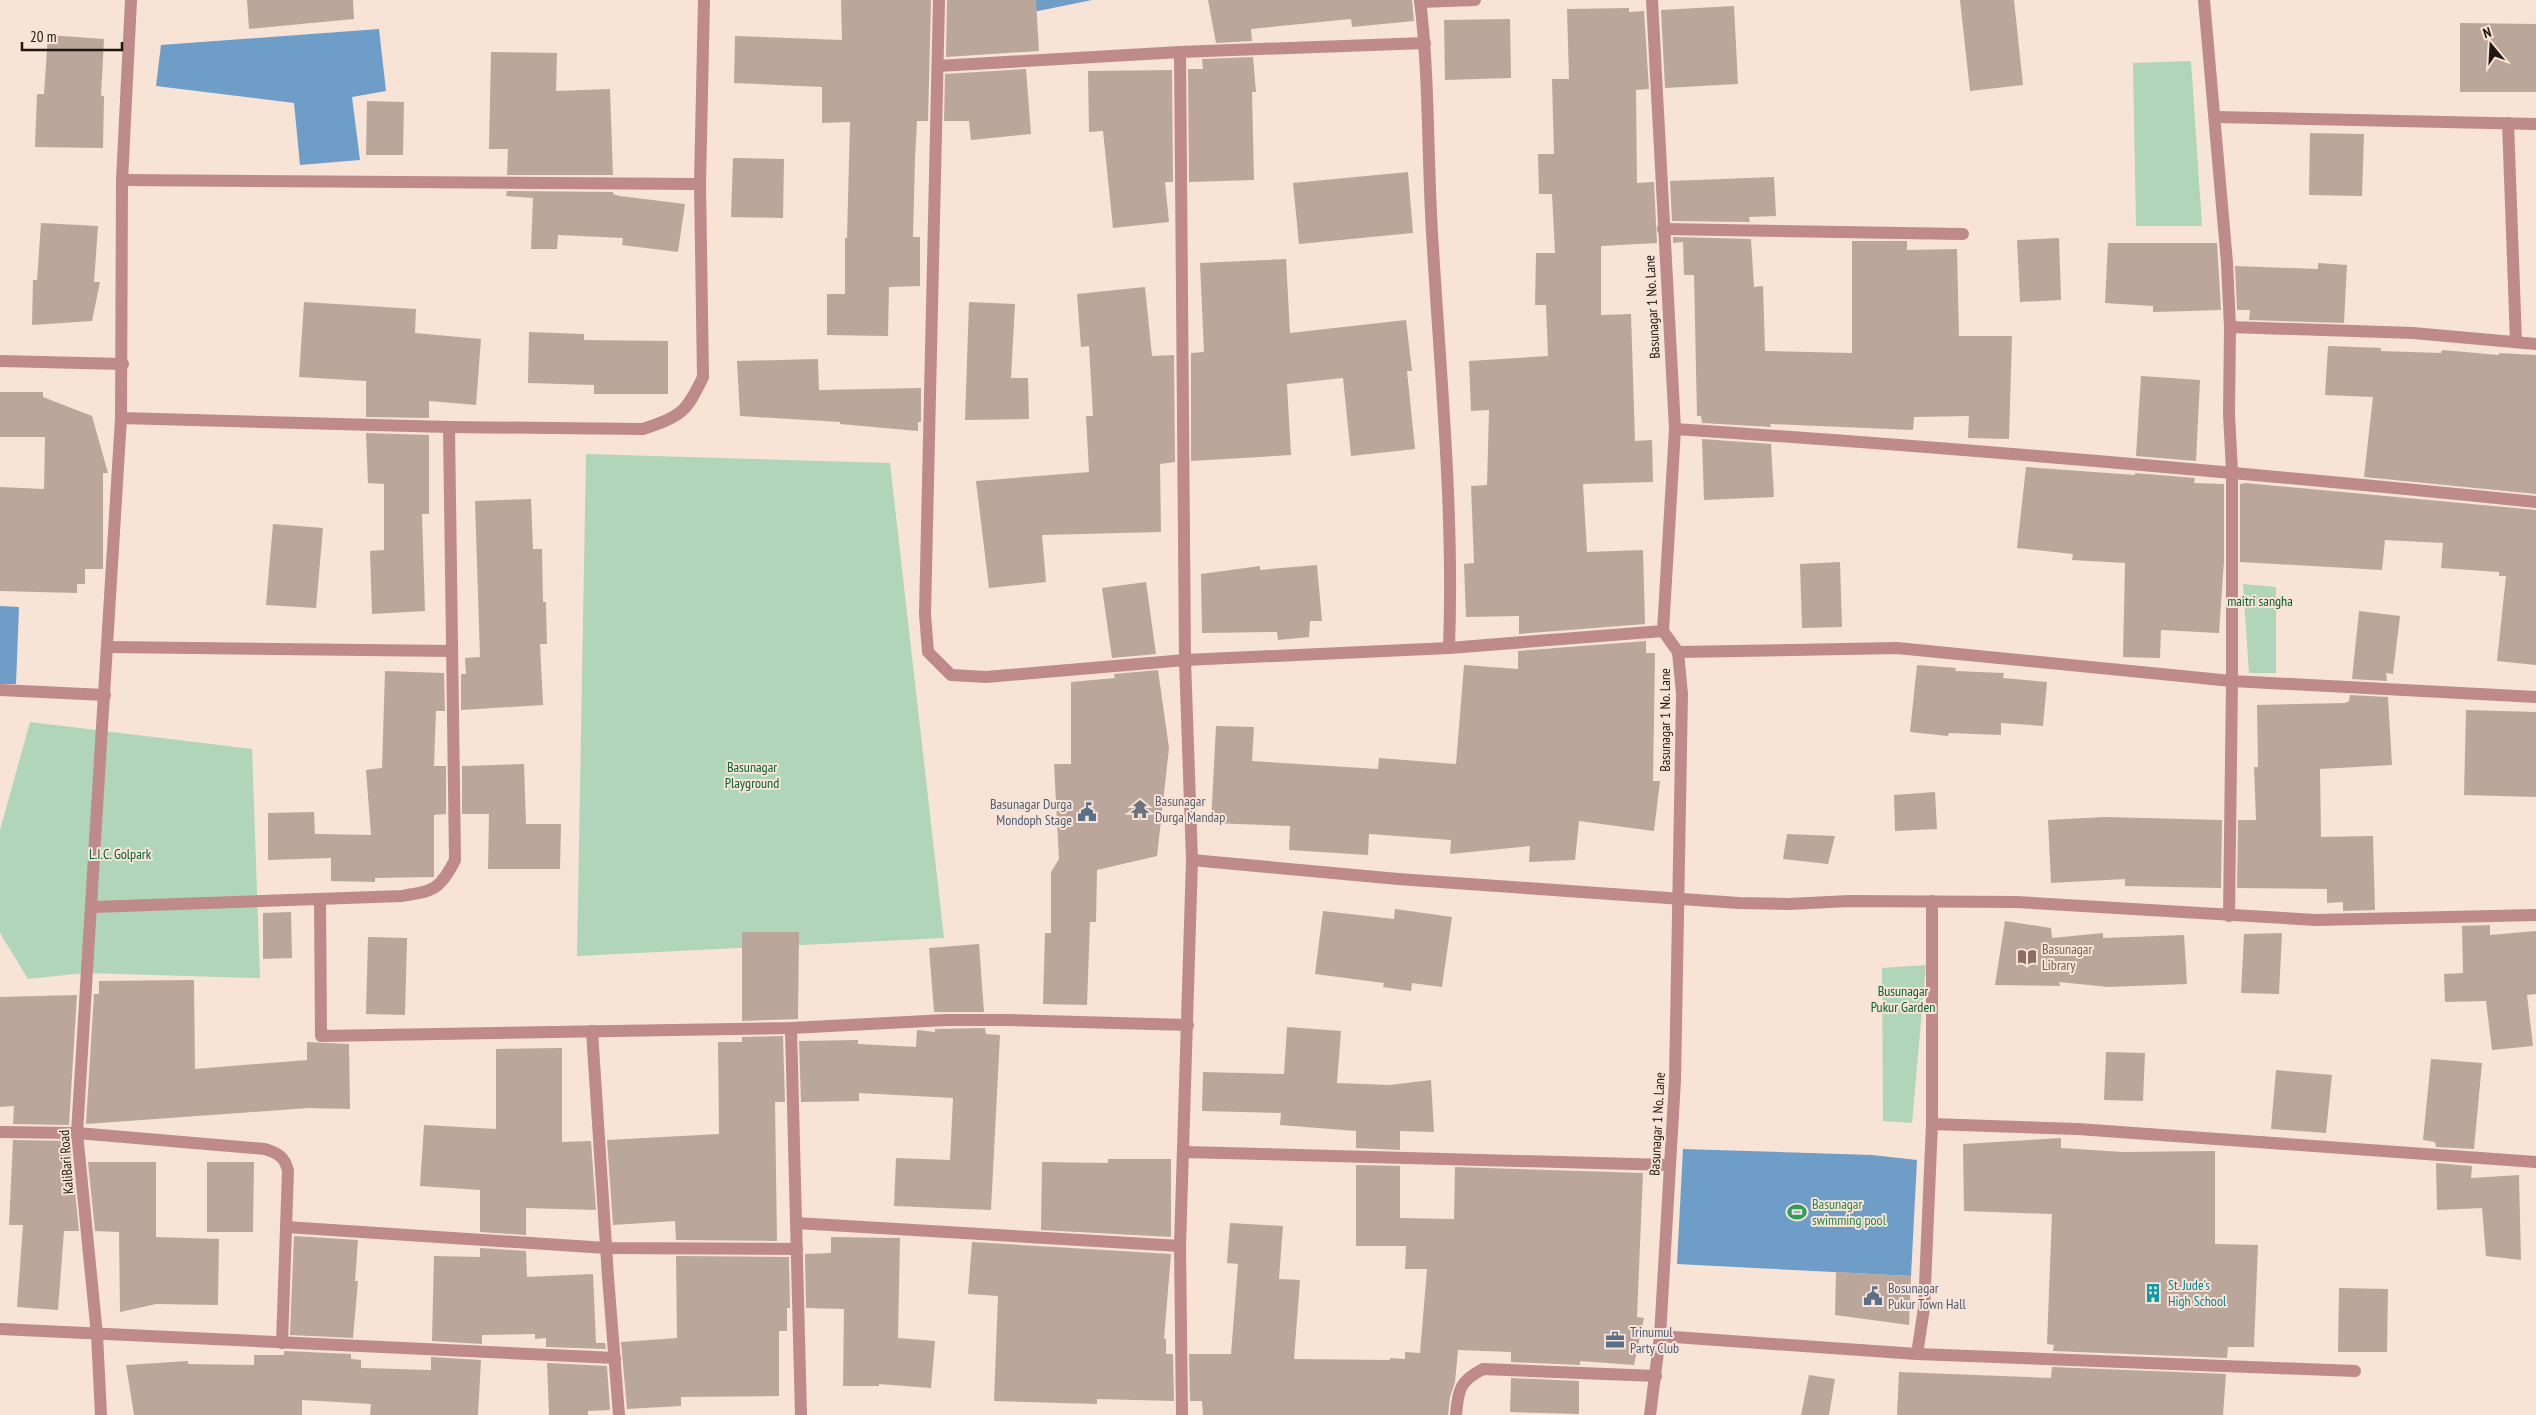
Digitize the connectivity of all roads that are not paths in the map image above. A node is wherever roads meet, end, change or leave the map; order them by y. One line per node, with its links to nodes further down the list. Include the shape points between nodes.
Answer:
1 (131, 0): 14 (street, KaliBari Road)
2 (704, 0): 15 (street)
3 (939, 0): 10 (street)
4 (1475, 0): 7 (street)
5 (1652, 0): 16 (street, Basunagar 1 No. Lane)
6 (2204, 0): 11 (street)
7 (1420, 1): 8 (street)
8 (1425, 43): 9 (street); 30 (street, via 1432,247 1446,426 1451,599)
9 (1180, 52): 10 (street); 33 (street)
10 (938, 66): 33 (street, via 925,614 928,652 951,675 986,677)
11 (2215, 117): 12 (street); 18 (street)
12 (2508, 123): 13 (street); 19 (street)
13 (2536, 124)
14 (122, 180): 15 (street); 22 (street, KaliBari Road)
15 (700, 184): 24 (street, via 703,377 690,404 673,419 643,429)
16 (1663, 229): 17 (street); 25 (street, Basunagar 1 No. Lane)
17 (1963, 234)
18 (2230, 327): 19 (street, via 2413,333); 26 (street)
19 (2516, 342): 20 (street)
20 (2536, 344)
21 (0, 361): 22 (street)
22 (123, 364): 23 (street, KaliBari Road)
23 (121, 418): 24 (street); 29 (street, KaliBari Road)
24 (449, 427): 31 (street)
25 (1675, 429): 26 (street); 28 (street, Basunagar 1 No. Lane)
26 (2232, 471): 27 (street); 34 (street)
27 (2536, 502)
28 (1663, 631): 30 (street); 32 (street, Basunagar 1 No. Lane)
29 (108, 647): 31 (street); 36 (street, KaliBari Road)
30 (1449, 648): 33 (street)
31 (451, 650): 40 (street, via 455,860 445,878 430,891 402,896)
32 (1678, 652): 34 (street, via 1896,648); 39 (street, Basunagar 1 No. Lane, via 1682,694)
33 (1185, 660): 38 (street)
34 (2232, 681): 37 (street); 44 (street)
35 (0, 690): 36 (street)
36 (105, 695): 42 (street, KaliBari Road)
37 (2536, 696)
38 (1192, 860): 39 (street, via 1417,881); 45 (street)
39 (1677, 898): 41 (street, via 1789,904); 53 (street, Basunagar 1 No. Lane, via 1675,1080)
40 (320, 899): 42 (street); 47 (street, via 321,1036)
41 (1932, 901): 44 (street, via 2016,902); 48 (street)
42 (93, 907): 50 (street, KaliBari Road)
43 (2536, 915): 44 (street, via 2316,920)
44 (2229, 916)
45 (1188, 1025): 46 (street, via 998,1020); 51 (street)
46 (791, 1028): 47 (street); 54 (street)
47 (592, 1031): 57 (street)
48 (1932, 1124): 52 (street, via 2078,1129); 63 (street, via 1924,1308)
49 (0, 1132): 50 (street)
50 (77, 1133): 55 (street, via 265,1149 278,1153 286,1162 288,1171); 60 (street, KaliBari Road)
51 (1185, 1152): 53 (street); 56 (street)
52 (2536, 1162)
53 (1669, 1164): 61 (street, Basunagar 1 No. Lane)
54 (796, 1223): 56 (street); 58 (street)
55 (286, 1227): 57 (street); 62 (street)
56 (1180, 1246): 70 (street)
57 (606, 1248): 58 (street); 64 (street)
58 (796, 1249): 69 (street)
59 (0, 1329): 60 (street)
60 (97, 1335): 62 (street); 67 (street, KaliBari Road)
61 (1660, 1336): 63 (street); 66 (street, Basunagar 1 No. Lane)
62 (282, 1343): 64 (street)
63 (1916, 1354): 65 (street)
64 (614, 1358): 68 (street)
65 (2355, 1371)
66 (1656, 1376): 71 (street, via 1483,1369 1467,1377 1458,1393); 72 (street, Basunagar 1 No. Lane)
67 (101, 1415)
68 (619, 1415)
69 (801, 1415)
70 (1182, 1415)
71 (1456, 1415)
72 (1650, 1415)

